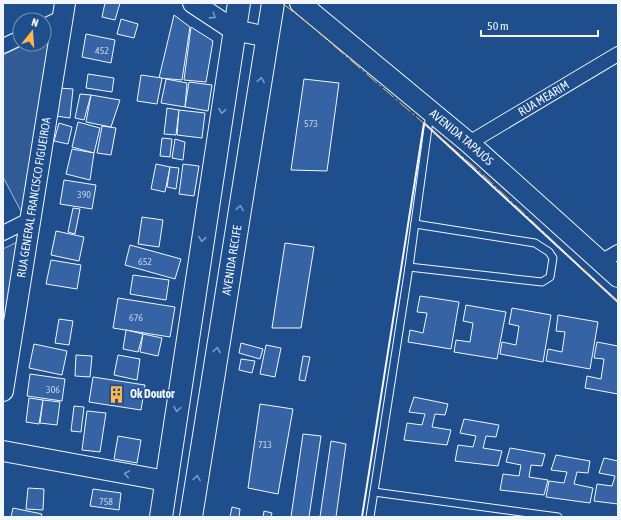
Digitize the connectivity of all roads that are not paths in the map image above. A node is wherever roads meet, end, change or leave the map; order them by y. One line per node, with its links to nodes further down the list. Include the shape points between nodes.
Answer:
1 (193, 3): 7 (street, one-way to 7)
2 (239, 3): 7 (main road)
3 (273, 3): 8 (main road, AVENIDA RECIFE)
4 (300, 3): 10 (street, AVENIDA TAPAJÓS)
5 (64, 10): 6 (street); 12 (street, RUA GENERAL FRANCISCO FIGUEIROA)
6 (52, 20)
7 (234, 30): 8 (street); 21 (main road, one-way to 21)
8 (268, 37): 24 (main road, AVENIDA RECIFE, one-way to 8)
9 (618, 54): 11 (street, RUA MEARIM)
10 (430, 111): 11 (street, AVENIDA TAPAJÓS); 13 (lane)
11 (469, 143): 16 (street, AVENIDA TAPAJÓS)
12 (30, 220): 14 (street); 19 (street, RUA GENERAL FRANCISCO FIGUEIROA)
13 (415, 224): 17 (lane); 17 (lane, via 535,243 549,252 553,258 550,277 542,282)
14 (3, 233)
15 (618, 252): 16 (street)
16 (601, 262): 18 (street, AVENIDA TAPAJÓS)
17 (409, 267): 22 (lane)
18 (618, 277)
19 (3, 391)
20 (3, 451): 21 (street, one-way to 20)
21 (166, 481): 23 (main road)
22 (374, 492): 25 (lane); 26 (lane)
23 (160, 517)
24 (191, 517)
25 (370, 517)
26 (558, 517)

